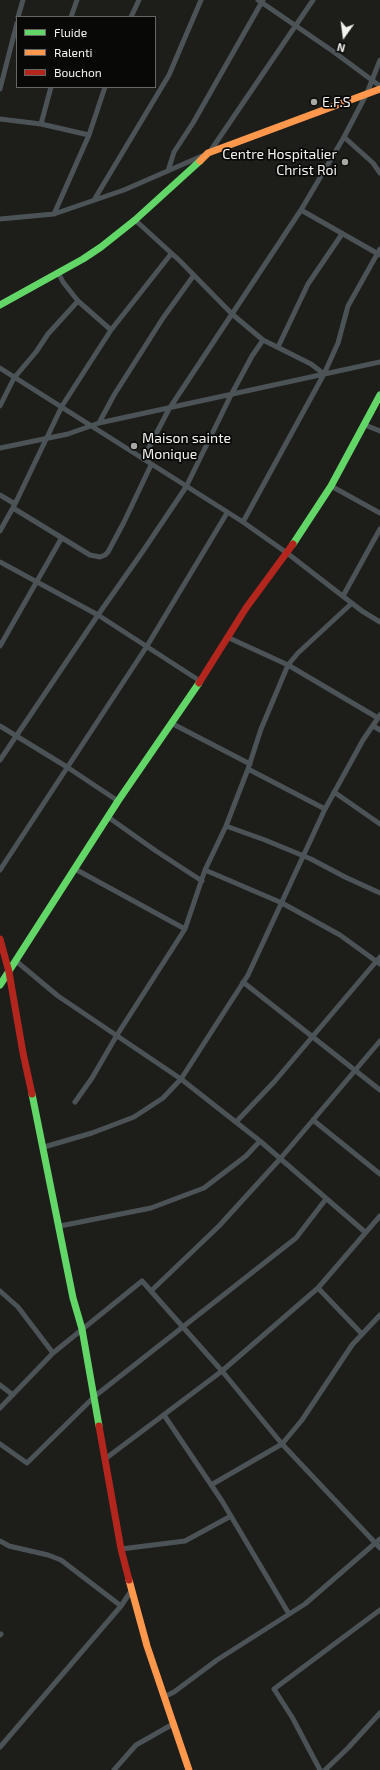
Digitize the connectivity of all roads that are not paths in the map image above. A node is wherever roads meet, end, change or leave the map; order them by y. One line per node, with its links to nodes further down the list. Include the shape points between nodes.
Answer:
1 (23, 0): 7 (street)
2 (77, 0): 8 (street)
3 (139, 0): 9 (street)
4 (201, 0): 26 (street, via 169,75)
5 (313, 0): 10 (street)
6 (261, 1): 10 (street); 24 (street, via 174,152)
7 (18, 16)
8 (71, 16)
9 (131, 16)
10 (296, 26): 13 (street); 23 (street)
11 (16, 27): 17 (street)
12 (380, 60): 13 (street)
13 (372, 80): 14 (street); 18 (street)
14 (380, 87): 18 (street)
15 (51, 88): 20 (street)
16 (105, 88): 21 (street)
17 (0, 89)
18 (367, 93): 22 (street); 23 (street)
19 (0, 119): 20 (street)
20 (41, 124): 21 (street)
21 (88, 135): 28 (street)
22 (344, 137): 25 (street, via 373,163); 27 (street)
23 (208, 153): 24 (street); 30 (street)
24 (168, 172): 26 (street)
25 (380, 173)
26 (94, 200): 28 (street)
27 (301, 210): 31 (street); 38 (street)
28 (54, 214): 29 (street)
29 (0, 219)
30 (135, 220): 33 (street); 34 (street, via 102,248)
31 (342, 234): 32 (street); 41 (street, via 308,284)
32 (379, 253): 44 (street, via 348,306 338,343)
33 (171, 254): 35 (street); 39 (street)
34 (58, 272): 36 (street); 37 (street)
35 (194, 275): 38 (street); 51 (street, via 163,318)
36 (78, 301): 39 (street); 45 (street, via 52,329)
37 (0, 305)
38 (232, 314): 40 (street); 50 (street)
39 (112, 330): 49 (street)
40 (264, 340): 41 (street); 46 (street, via 252,356)
41 (278, 347): 44 (street, via 311,364)
42 (380, 362): 44 (street)
43 (0, 368): 45 (street)
44 (324, 374): 46 (street); 65 (street)
45 (14, 378): 48 (street); 49 (street)
46 (231, 395): 50 (street); 60 (street)
47 (380, 395): 52 (street)
48 (0, 406)
49 (62, 406): 53 (street); 55 (street)
50 (169, 409): 51 (street); 57 (street)
51 (99, 423): 53 (street)
52 (365, 424): 54 (street); 59 (street)
53 (90, 427): 55 (street); 57 (street)
54 (380, 431)
55 (46, 438): 56 (street); 62 (street)
56 (0, 448)
57 (143, 460): 58 (street)
58 (151, 465): 60 (street); 68 (street, via 105,555 94,557)
59 (331, 486): 64 (street); 69 (street)
60 (186, 487): 63 (street); 74 (street)
61 (0, 495): 62 (street)
62 (14, 506): 67 (street); 68 (street)
63 (227, 513): 65 (street); 78 (street)
64 (380, 513)
65 (243, 522): 69 (street)
66 (380, 529): 72 (street)
67 (0, 531)
68 (61, 539): 71 (street)
69 (287, 553): 72 (street); 76 (street)
70 (0, 562): 71 (street)
71 (37, 582): 74 (street); 77 (street)
72 (343, 596): 73 (street)
73 (352, 603): 75 (street); 79 (street)
74 (98, 615): 78 (street); 86 (street)
75 (380, 622)
76 (227, 637): 79 (street); 80 (street)
77 (0, 646)
78 (147, 646): 80 (street); 88 (street)
79 (288, 665): 81 (street); 89 (street, via 261,729)
80 (200, 681): 82 (street)
81 (379, 716): 84 (street)
82 (171, 723): 89 (street); 91 (street)
83 (0, 726): 86 (street)
84 (373, 726): 85 (street); 90 (street)
85 (380, 730)
86 (16, 736): 87 (street); 88 (street)
87 (0, 760)
88 (67, 767): 91 (street); 98 (street)
89 (249, 767): 92 (street); 95 (street)
90 (334, 792): 92 (street); 94 (street)
91 (118, 801): 93 (street)
92 (325, 808): 96 (street)
93 (108, 817): 97 (street); 100 (street)
94 (380, 824)
95 (226, 826): 96 (street); 99 (street)
96 (304, 856): 101 (street); 102 (street)
97 (75, 869): 103 (street); 105 (street)
98 (0, 870)
99 (205, 870): 100 (street); 102 (street)
100 (202, 880): 103 (street)
101 (380, 893)
102 (282, 904): 106 (street, via 340,935); 108 (street)
103 (185, 929): 110 (street)
104 (0, 939): 107 (street)
105 (16, 961): 107 (street); 110 (street, via 58,996)
106 (379, 961): 111 (street)
107 (9, 972): 109 (street); 120 (street, via 23,1053)
108 (244, 982): 111 (street); 114 (street)
109 (0, 984)
110 (117, 1035): 114 (street); 116 (street)
111 (311, 1036): 113 (street); 118 (street, via 274,1082)
112 (380, 1041): 113 (street)
113 (355, 1071): 115 (street); 117 (street)
114 (181, 1079): 118 (street); 120 (street, via 163,1098 134,1117)
115 (380, 1090)
116 (75, 1102)
117 (313, 1120): 121 (street); 122 (street)
118 (236, 1122): 119 (street)
119 (260, 1141): 121 (street); 125 (street, via 246,1156 204,1188 151,1208)
120 (44, 1147): 125 (street)
121 (280, 1159): 123 (street); 129 (street, via 219,1226)
122 (380, 1174)
123 (326, 1199): 126 (street); 131 (street, via 296,1238)
124 (380, 1216): 126 (street)
125 (60, 1226): 132 (street, via 73,1298)
126 (365, 1232): 127 (street)
127 (318, 1288): 133 (street); 135 (street)
128 (0, 1291): 134 (street, via 18,1307)
129 (151, 1291): 131 (street); 132 (street, via 140,1281)
130 (380, 1315): 133 (street)
131 (182, 1327): 135 (street); 138 (street)
132 (82, 1330): 134 (street); 138 (street)
133 (362, 1334): 142 (street, via 349,1349 302,1420)
134 (53, 1353): 137 (street)
135 (222, 1371): 140 (street); 142 (street)
136 (0, 1385): 137 (street)
137 (13, 1395): 139 (street)
138 (94, 1396): 141 (street, via 26,1464); 143 (street)
139 (0, 1408)
140 (164, 1415): 143 (street); 144 (street)
141 (0, 1444)
142 (282, 1444): 144 (street); 148 (street)
143 (105, 1459): 150 (street)
144 (212, 1485): 145 (street)
145 (231, 1516): 150 (street, via 186,1541); 154 (street)
146 (380, 1539): 148 (street)
147 (0, 1541): 152 (street, via 9,1546 61,1560)
148 (376, 1543): 149 (street); 154 (street, via 305,1604)
149 (380, 1548)
150 (121, 1549): 151 (street)
151 (131, 1591): 152 (street); 155 (street)
152 (121, 1606): 158 (street)
153 (380, 1610): 161 (street, via 274,1688)
154 (289, 1614): 155 (street)
155 (164, 1697): 157 (street)
156 (380, 1713): 162 (street)
157 (173, 1724): 159 (street, via 136,1745); 160 (street)
158 (0, 1747)
159 (114, 1770)
160 (189, 1770)
161 (320, 1770)
162 (325, 1770)

